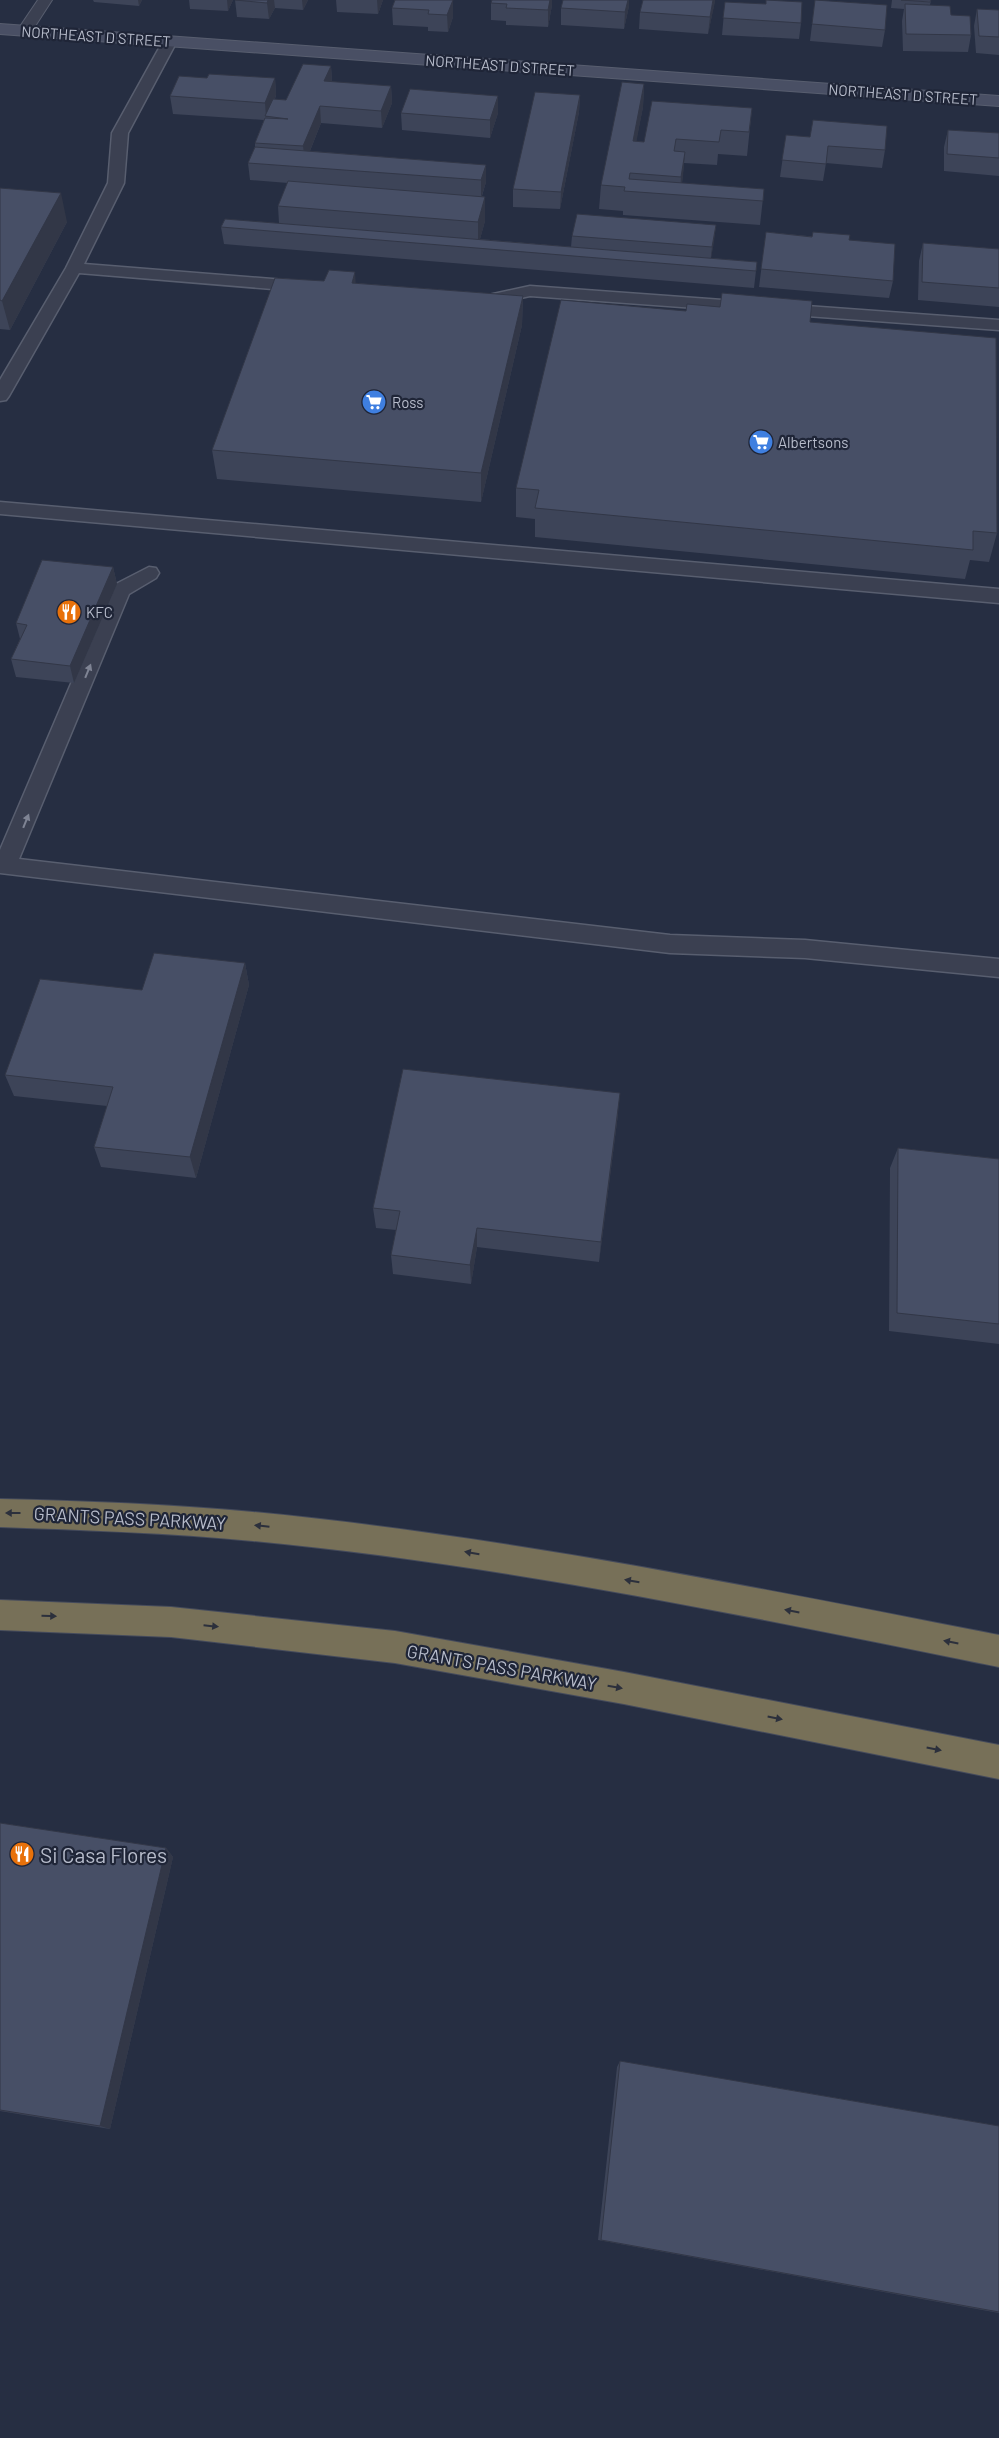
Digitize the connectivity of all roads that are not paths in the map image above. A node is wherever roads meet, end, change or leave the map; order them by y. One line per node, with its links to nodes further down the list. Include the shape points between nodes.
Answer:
1 (45, 0): 3 (street)
2 (0, 29): 3 (street, NORTHEAST D STREET)
3 (25, 31): 4 (street, NORTHEAST D STREET)
4 (170, 41): 5 (street, NORTHEAST D STREET); 6 (lane, via 120,133 116,183)
5 (999, 100)
6 (74, 268): 7 (lane); 10 (lane, via 17,352)
7 (327, 288)
8 (454, 298): 9 (lane, via 484,301 530,290)
9 (999, 325)
10 (0, 396)
11 (0, 508): 13 (lane)
12 (149, 573): 14 (lane, one-way to 12, via 121,590)
13 (999, 596)
14 (3, 865): 15 (lane, via 670,944 805,949)
15 (999, 968)
16 (0, 1512): 18 (highway, GRANTS PASS PARKWAY, one-way to 16, via 640,1582 418,1544 198,1520 87,1513)
17 (0, 1615): 19 (highway, GRANTS PASS PARKWAY, one-way to 19, via 171,1622 395,1647 624,1688)
18 (999, 1651)
19 (999, 1762)

